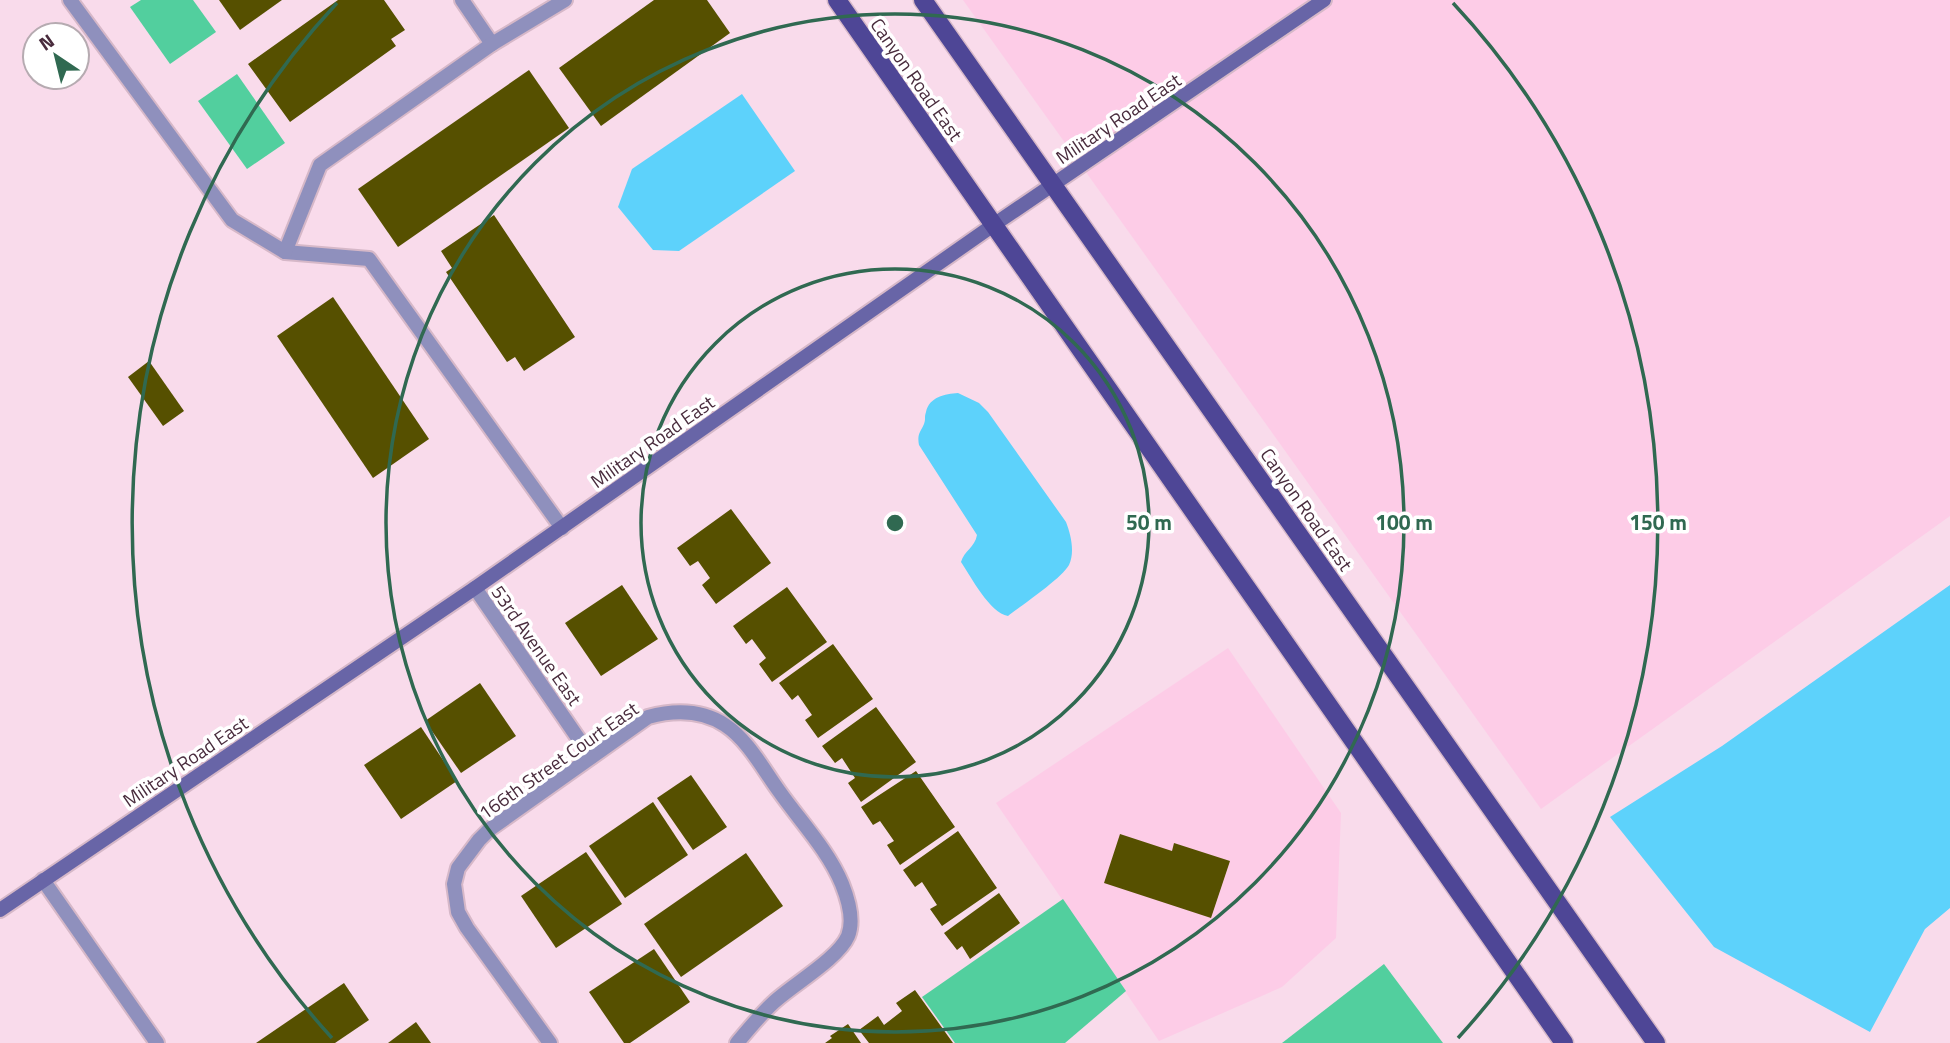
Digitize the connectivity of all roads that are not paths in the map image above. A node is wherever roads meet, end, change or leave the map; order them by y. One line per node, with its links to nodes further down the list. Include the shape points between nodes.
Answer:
1 (462, 0): 7 (street)
2 (565, 0): 7 (street)
3 (836, 0): 9 (main road, Canyon Road East)
4 (923, 0): 8 (main road, Canyon Road East)
5 (1324, 0): 8 (street, Military Road East)
6 (78, 3): 10 (street, via 232,220)
7 (492, 44): 10 (street, via 320,165)
8 (1054, 186): 9 (street, Military Road East); 20 (main road, Canyon Road East)
9 (992, 226): 11 (street, Military Road East); 19 (main road, Canyon Road East)
10 (285, 252): 11 (street, via 369,258)
11 (562, 528): 12 (street, Military Road East)
12 (475, 589): 13 (street, 53rd Avenue East); 14 (street, Military Road East)
13 (592, 758): 17 (street, 166th Street Court East, via 490,829 458,868 454,884 458,912 467,928); 18 (street, 166th Street Court East, via 648,717 696,713 714,719 739,736 831,863 847,901 849,934 840,949 772,1004)
14 (43, 880): 15 (street, Military Road East); 16 (street)
15 (0, 910)
16 (157, 1043)
17 (550, 1043)
18 (737, 1043)
19 (1564, 1043)
20 (1656, 1043)

